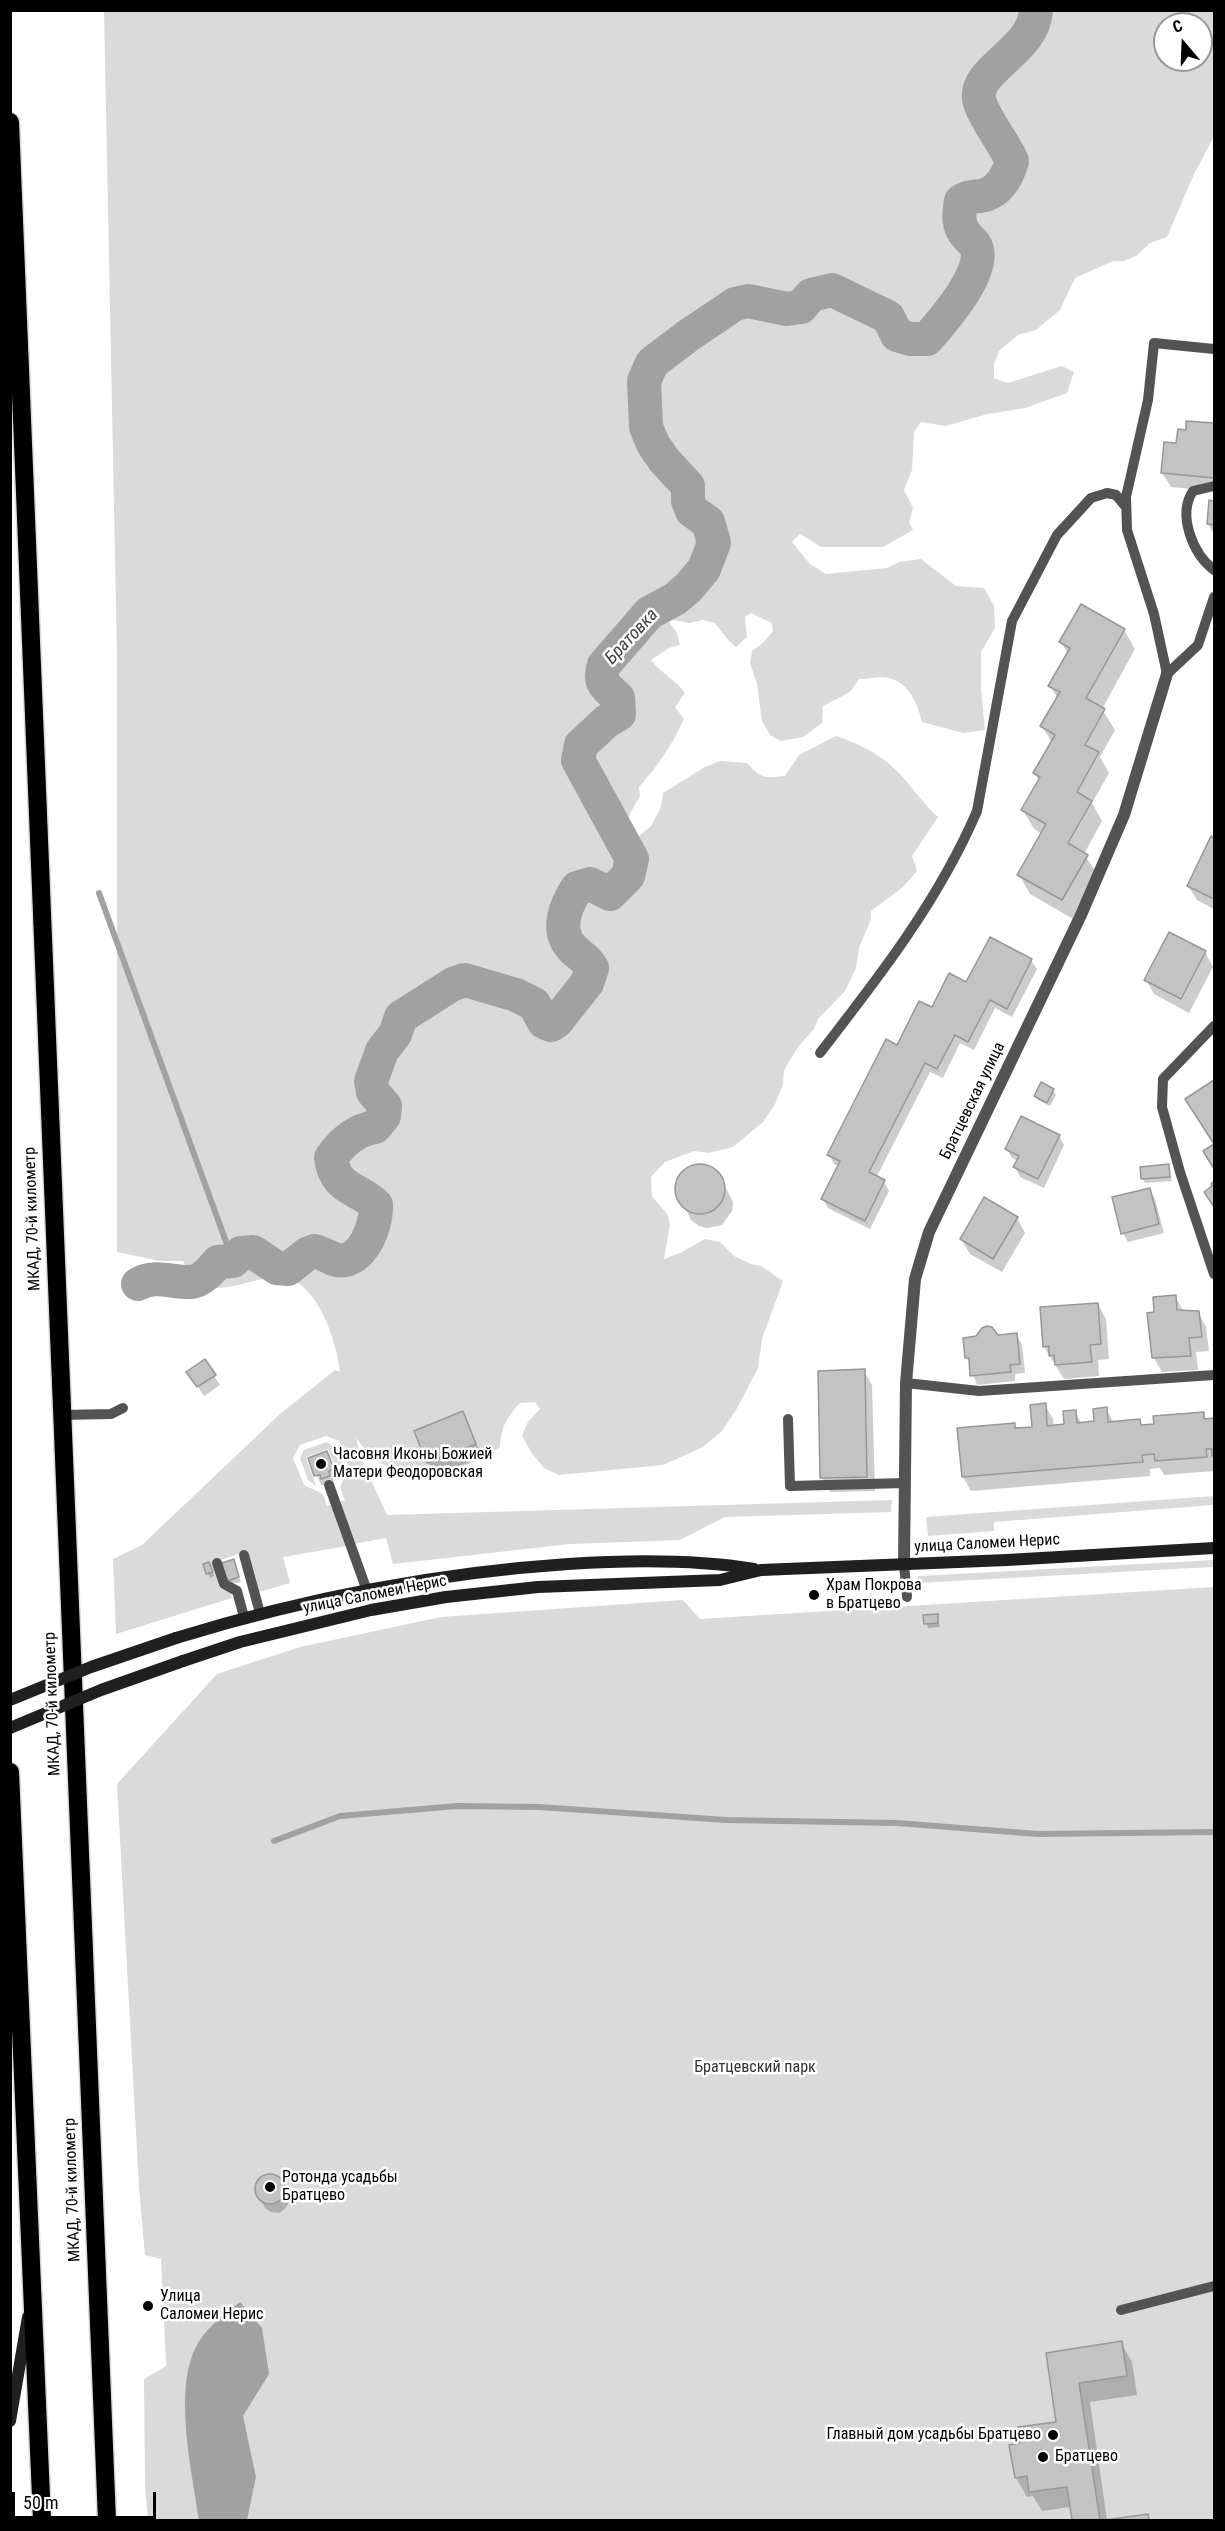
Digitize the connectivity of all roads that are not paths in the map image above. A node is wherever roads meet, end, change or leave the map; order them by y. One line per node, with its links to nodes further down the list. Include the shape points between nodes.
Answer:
1 (10, 122): 14 (highway, МКАД, 70-й километр)
2 (1215, 349): 4 (lane, via 1154,343 1148,400)
3 (1215, 486): 5 (lane, via 1193,490 1186,512 1202,561)
4 (1126, 507): 7 (lane, via 1126,530 1154,614); 9 (lane, via 1116,495 1107,492 1091,498 1057,535 1012,621 977,811 966,836 924,911)
5 (1215, 570)
6 (1215, 597): 7 (lane, via 1198,645)
7 (1167, 674): 12 (street, Братцевская улица, via 1119,825 1081,915 929,1232 915,1280)
8 (1215, 1026): 10 (lane, via 1163,1079 1161,1107)
9 (820, 1053)
10 (1215, 1275)
11 (1215, 1375): 12 (lane, via 979,1390)
12 (906, 1383): 16 (street, Братцевская улица)
13 (123, 1408): 14 (lane, via 111,1414)
14 (61, 1415): 35 (highway, МКАД, 70-й километр)
15 (788, 1419): 16 (lane, via 790,1486)
16 (905, 1483): 21 (street, Братцевская улица)
17 (329, 1485): 23 (lane)
18 (1215, 1548): 21 (main road, улица Саломеи Нерис)
19 (244, 1555): 25 (lane)
20 (217, 1563): 26 (lane, via 224,1584 237,1591)
21 (904, 1564): 22 (main road, улица Саломеи Нерис); 24 (lane)
22 (761, 1570): 23 (main road, улица Саломеи Нерис, via 718,1563 590,1563 502,1569); 28 (main road, улица Саломеи Нерис, bridge, via 720,1580 538,1587 371,1610 183,1660)
23 (366, 1588): 25 (main road, улица Саломеи Нерис)
24 (907, 1597)
25 (260, 1613): 26 (main road, улица Саломеи Нерис)
26 (244, 1617): 27 (main road, улица Саломеи Нерис, bridge, via 91,1667)
27 (10, 1700)
28 (10, 1728)
29 (10, 1772): 31 (highway)
30 (1215, 2286): 32 (lane)
31 (32, 2292): 33 (main road); 34 (highway)
32 (1121, 2310)
33 (10, 2421)
34 (42, 2520)
35 (107, 2520)

